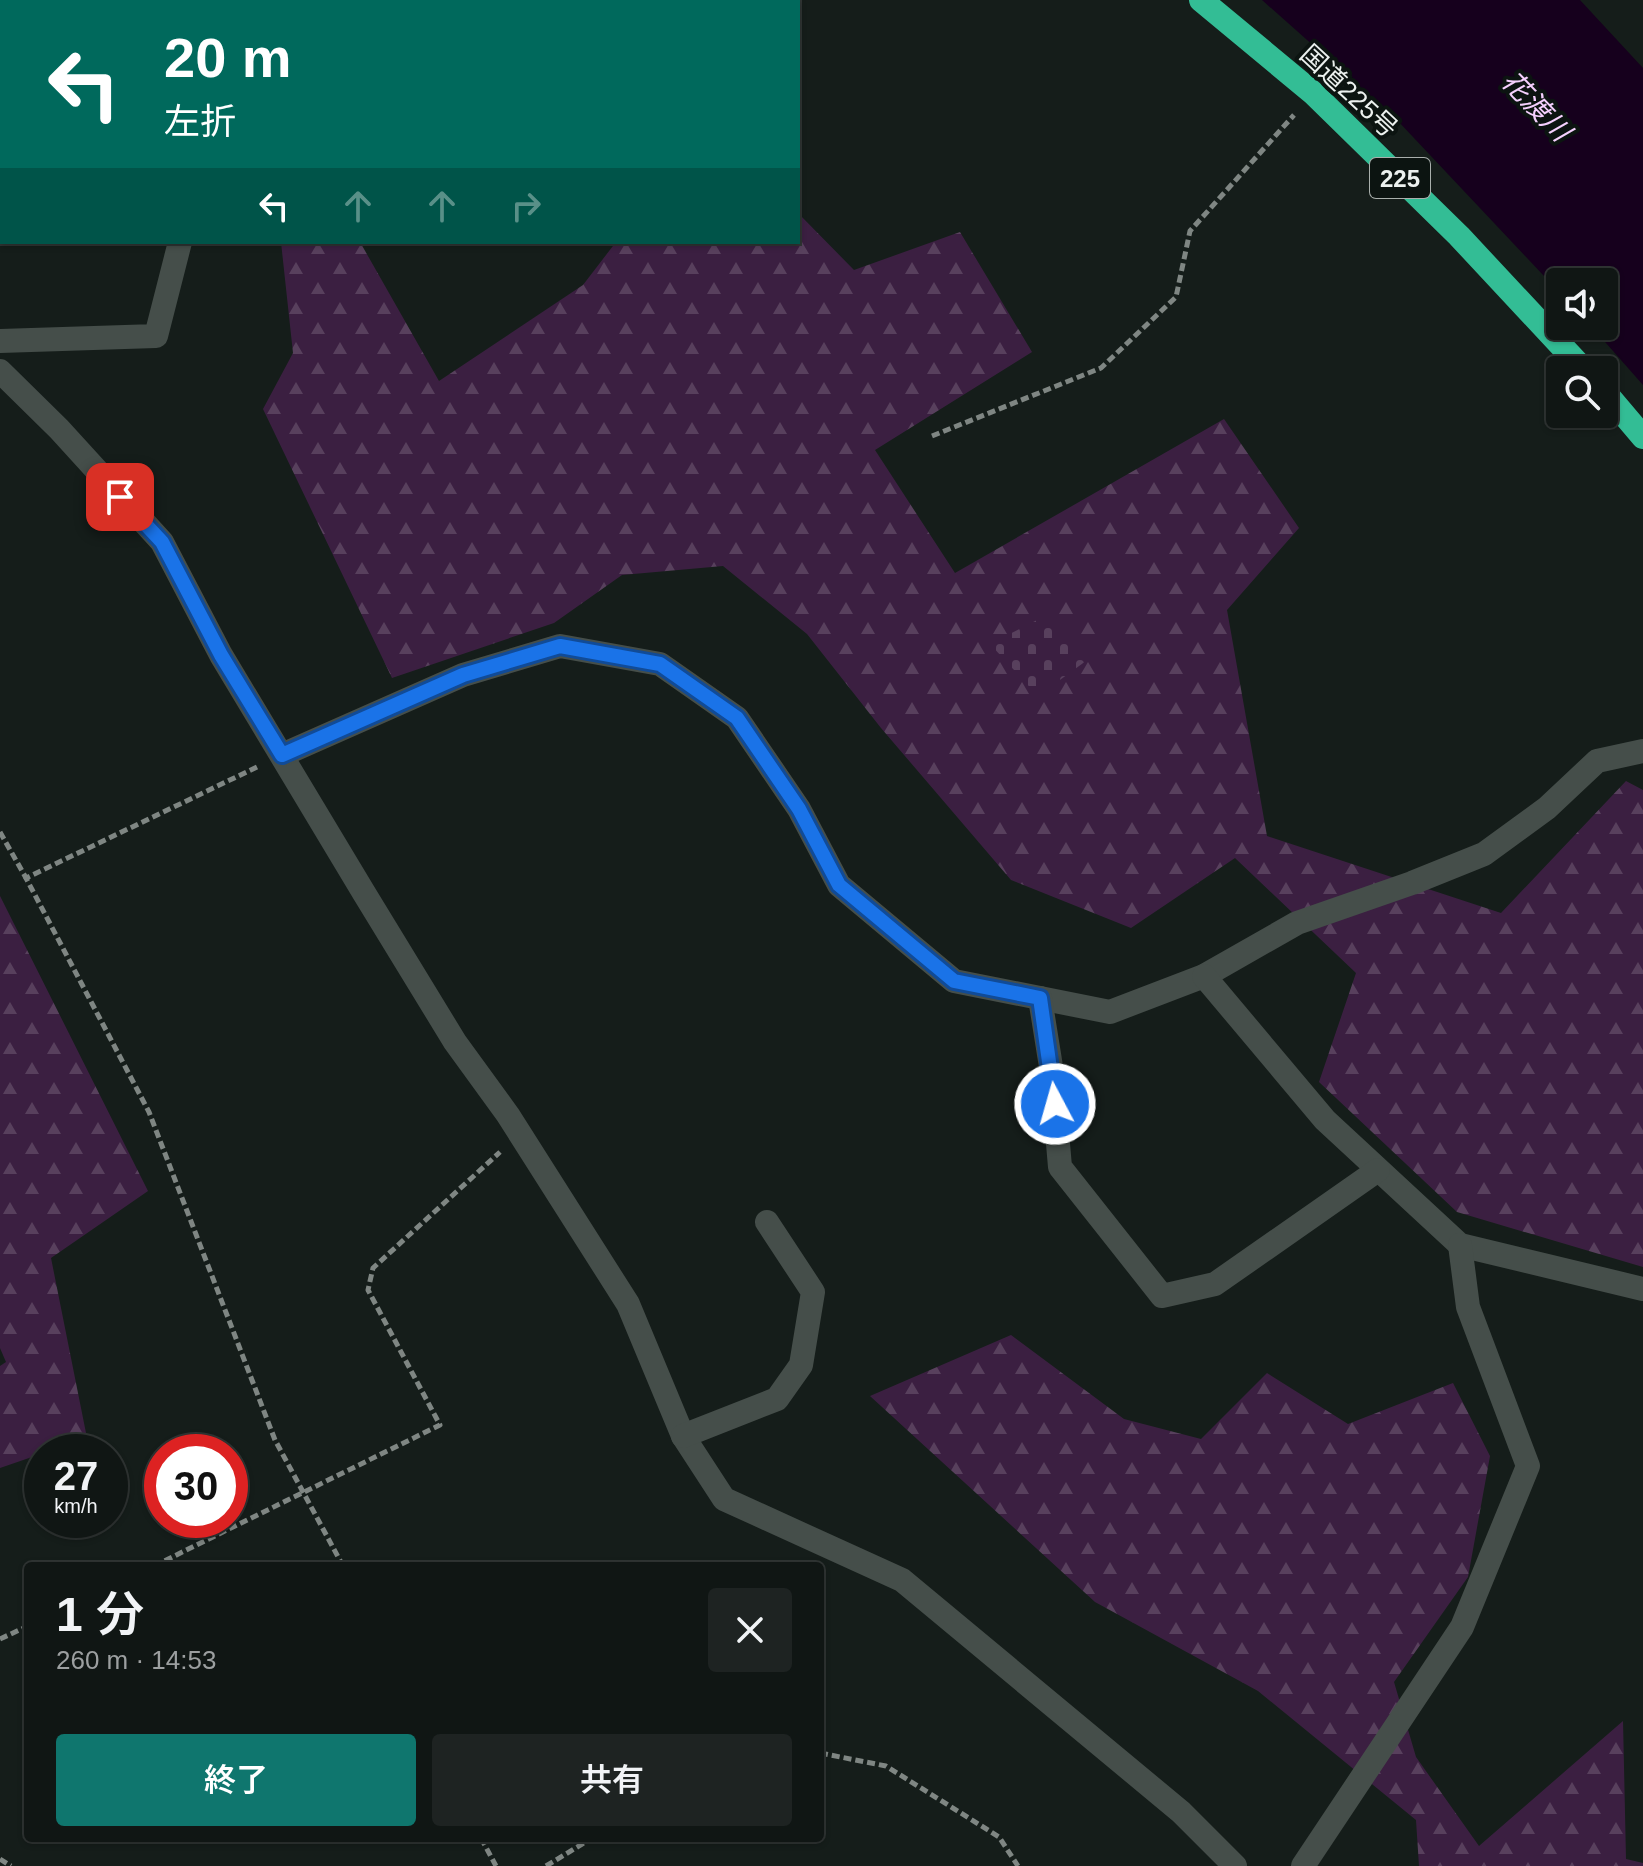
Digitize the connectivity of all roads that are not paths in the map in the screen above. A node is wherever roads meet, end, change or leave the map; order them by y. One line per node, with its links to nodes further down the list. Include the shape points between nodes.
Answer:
1 (1201, 0): 4 (highway, 国道225号 / 225, via 1313,93 1459,236)
2 (179, 244): 3 (street, via 156,336)
3 (0, 341)
4 (1571, 356)
5 (0, 371): 9 (street, via 162,542 221,655)
6 (1618, 408): 7 (highway)
7 (1643, 437)
8 (1643, 751): 10 (street, via 1597,761 1547,808 1484,854 1297,923)
9 (282, 755): 11 (street, via 463,675 560,646 660,664 737,718 799,809 839,885 954,981); 16 (street, via 455,1042 628,1304)
10 (1204, 976): 11 (street, via 1110,1012); 12 (street, via 1325,1120)
11 (1040, 998): 12 (street, via 1060,1167 1162,1296 1215,1284)
12 (1378, 1170): 14 (street)
13 (767, 1222): 16 (street, via 813,1292 801,1365 777,1399)
14 (1460, 1245): 15 (street); 18 (street, via 1468,1307 1528,1466 1462,1627)
15 (1643, 1289)
16 (683, 1436): 17 (street, via 724,1499 902,1580 1181,1812)
17 (1235, 1866)
18 (1303, 1866)

